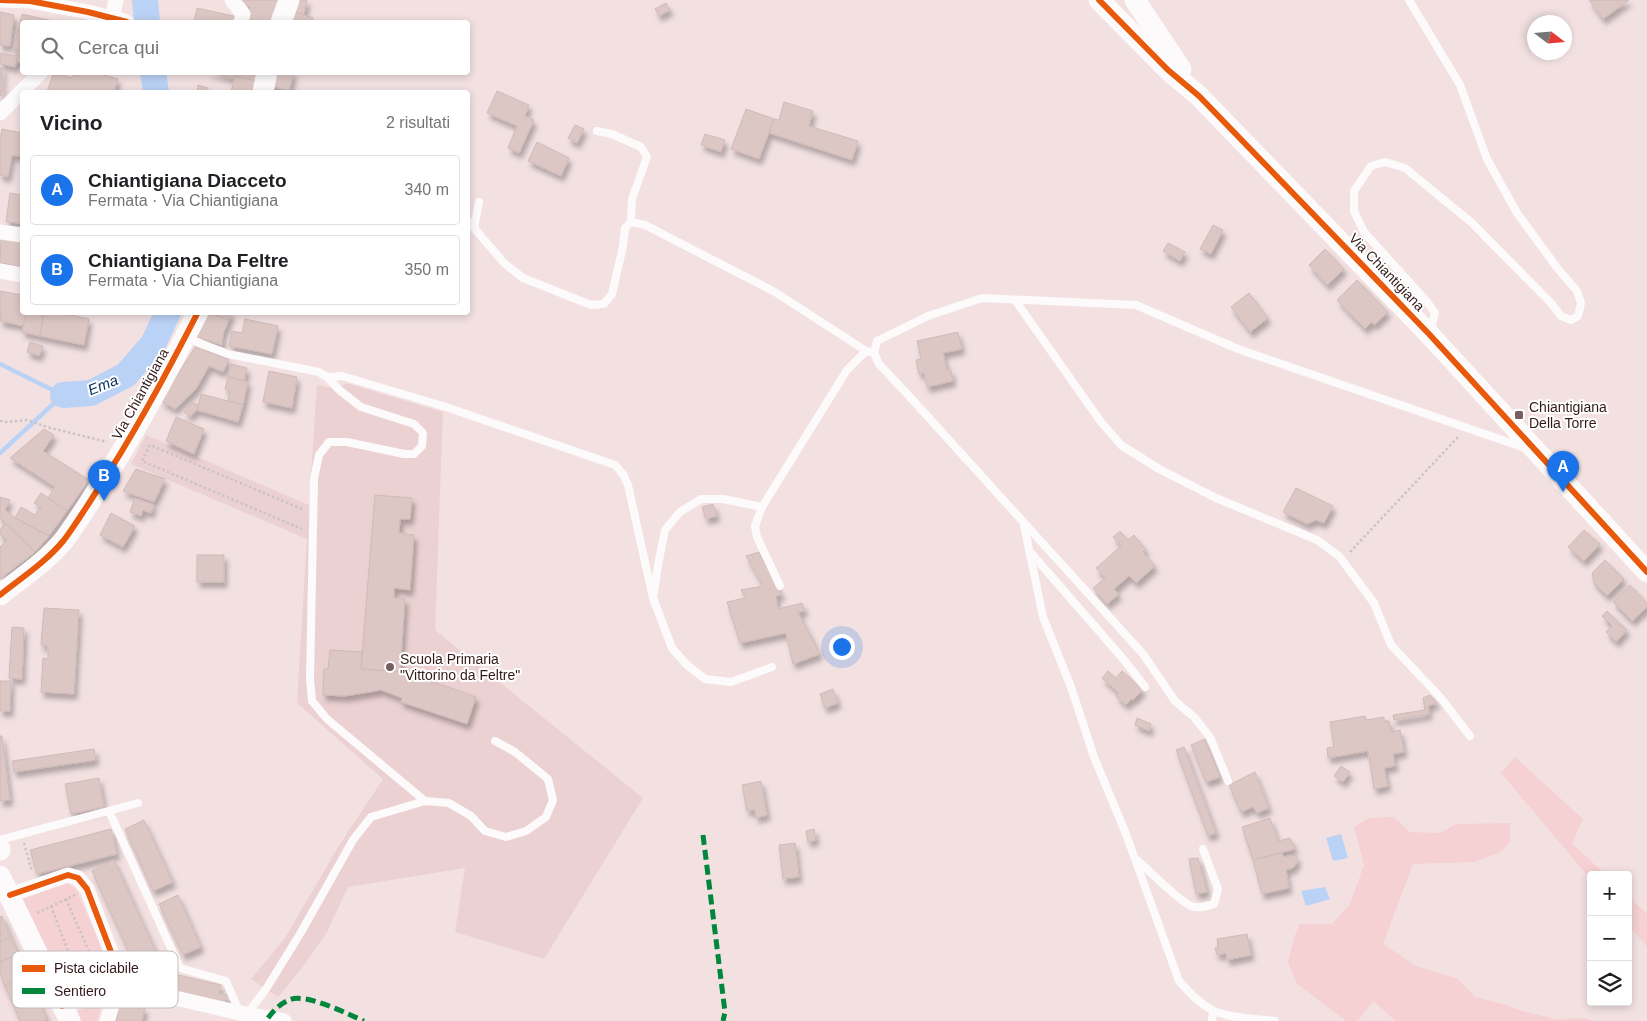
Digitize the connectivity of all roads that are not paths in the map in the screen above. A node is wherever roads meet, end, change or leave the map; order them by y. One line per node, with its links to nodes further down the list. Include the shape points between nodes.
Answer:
1 (0, 0): 8 (street, via 30,1)
2 (116, 0): 9 (street)
3 (232, 0): 11 (street, via 243,14)
4 (289, 0): 12 (street)
5 (1099, 0): 18 (street, Via Chiantigiana, via 1168,70)
6 (1135, 0): 18 (street)
7 (1409, 0): 31 (lane, via 1460,85 1487,159 1517,213 1576,291 1581,303 1578,316 1572,320 1561,316 1471,222 1405,168 1384,162 1371,166 1354,191 1354,211 1364,232 1435,313)
8 (92, 18): 9 (street)
9 (112, 19): 10 (street)
10 (117, 20)
11 (242, 20)
12 (282, 20)
13 (38, 75): 15 (street)
14 (267, 75): 16 (street)
15 (21, 90)
16 (264, 90)
17 (20, 91): 19 (street)
18 (1200, 96): 31 (street, Via Chiantigiana)
19 (3, 107)
20 (597, 131): 22 (lane, via 641,147 647,158 632,199)
21 (479, 202): 24 (lane)
22 (631, 222): 24 (lane, via 626,228 612,294 604,304 591,305 523,278 504,263); 33 (lane, via 645,225 775,292)
23 (470, 223): 24 (lane)
24 (474, 228)
25 (0, 232): 26 (street)
26 (20, 235)
27 (0, 270): 28 (street)
28 (20, 275)
29 (1015, 300): 33 (lane, via 982,298 928,316 877,341); 35 (lane, via 1136,305 1238,349); 45 (lane, via 1101,422 1121,445 1216,498 1317,540 1339,556 1374,603 1391,645 1440,696)
30 (196, 315): 32 (street, Via Chiantigiana)
31 (1429, 334): 35 (street, Via Chiantigiana)
32 (185, 338): 34 (lane, via 228,354 318,372); 41 (street, Via Chiantigiana, via 126,447 63,541)
33 (870, 352): 36 (lane, via 847,370); 37 (lane)
34 (327, 377): 42 (lane, via 342,376 446,406 615,465 628,485); 48 (lane, via 361,407 414,424 423,433 422,446 414,454 347,442 329,442 319,455 314,479 313,514 312,701 327,719)
35 (1536, 452): 39 (street, Via Chiantigiana)
36 (762, 507): 40 (lane, via 755,526 757,537); 42 (lane, via 723,499 701,500 680,512 665,530)
37 (1024, 523): 38 (lane); 47 (lane, via 1143,654 1175,701 1210,737)
38 (1030, 551): 44 (lane); 53 (lane, via 1043,617)
39 (1647, 572)
40 (780, 586)
41 (0, 595)
42 (653, 598): 43 (lane, via 672,648 705,679 731,682)
43 (772, 667)
44 (1145, 687)
45 (1470, 736)
46 (496, 741): 48 (lane, via 548,779 553,800 546,817 526,831 506,837 485,831 471,816 449,803)
47 (1228, 781)
48 (425, 801): 63 (lane, via 371,817 353,840 266,989)
49 (138, 803): 50 (lane)
50 (109, 811): 51 (lane); 57 (lane)
51 (0, 840)
52 (1203, 849): 53 (lane, via 1218,889 1214,904 1202,907 1192,906 1181,899)
53 (1135, 858): 62 (lane, via 1179,981)
54 (5, 885): 55 (street); 56 (street, via 68,875 78,878)
55 (36, 951)
56 (106, 951)
57 (172, 951)
58 (178, 964): 63 (lane, via 180,968 226,981)
59 (178, 999): 63 (street)
60 (78, 1008): 64 (street)
61 (112, 1008): 65 (street)
62 (1213, 1010): 67 (lane); 68 (lane)
63 (243, 1013): 66 (street)
64 (66, 1014)
65 (107, 1021)
66 (284, 1021)
67 (1212, 1021)
68 (1275, 1021)

